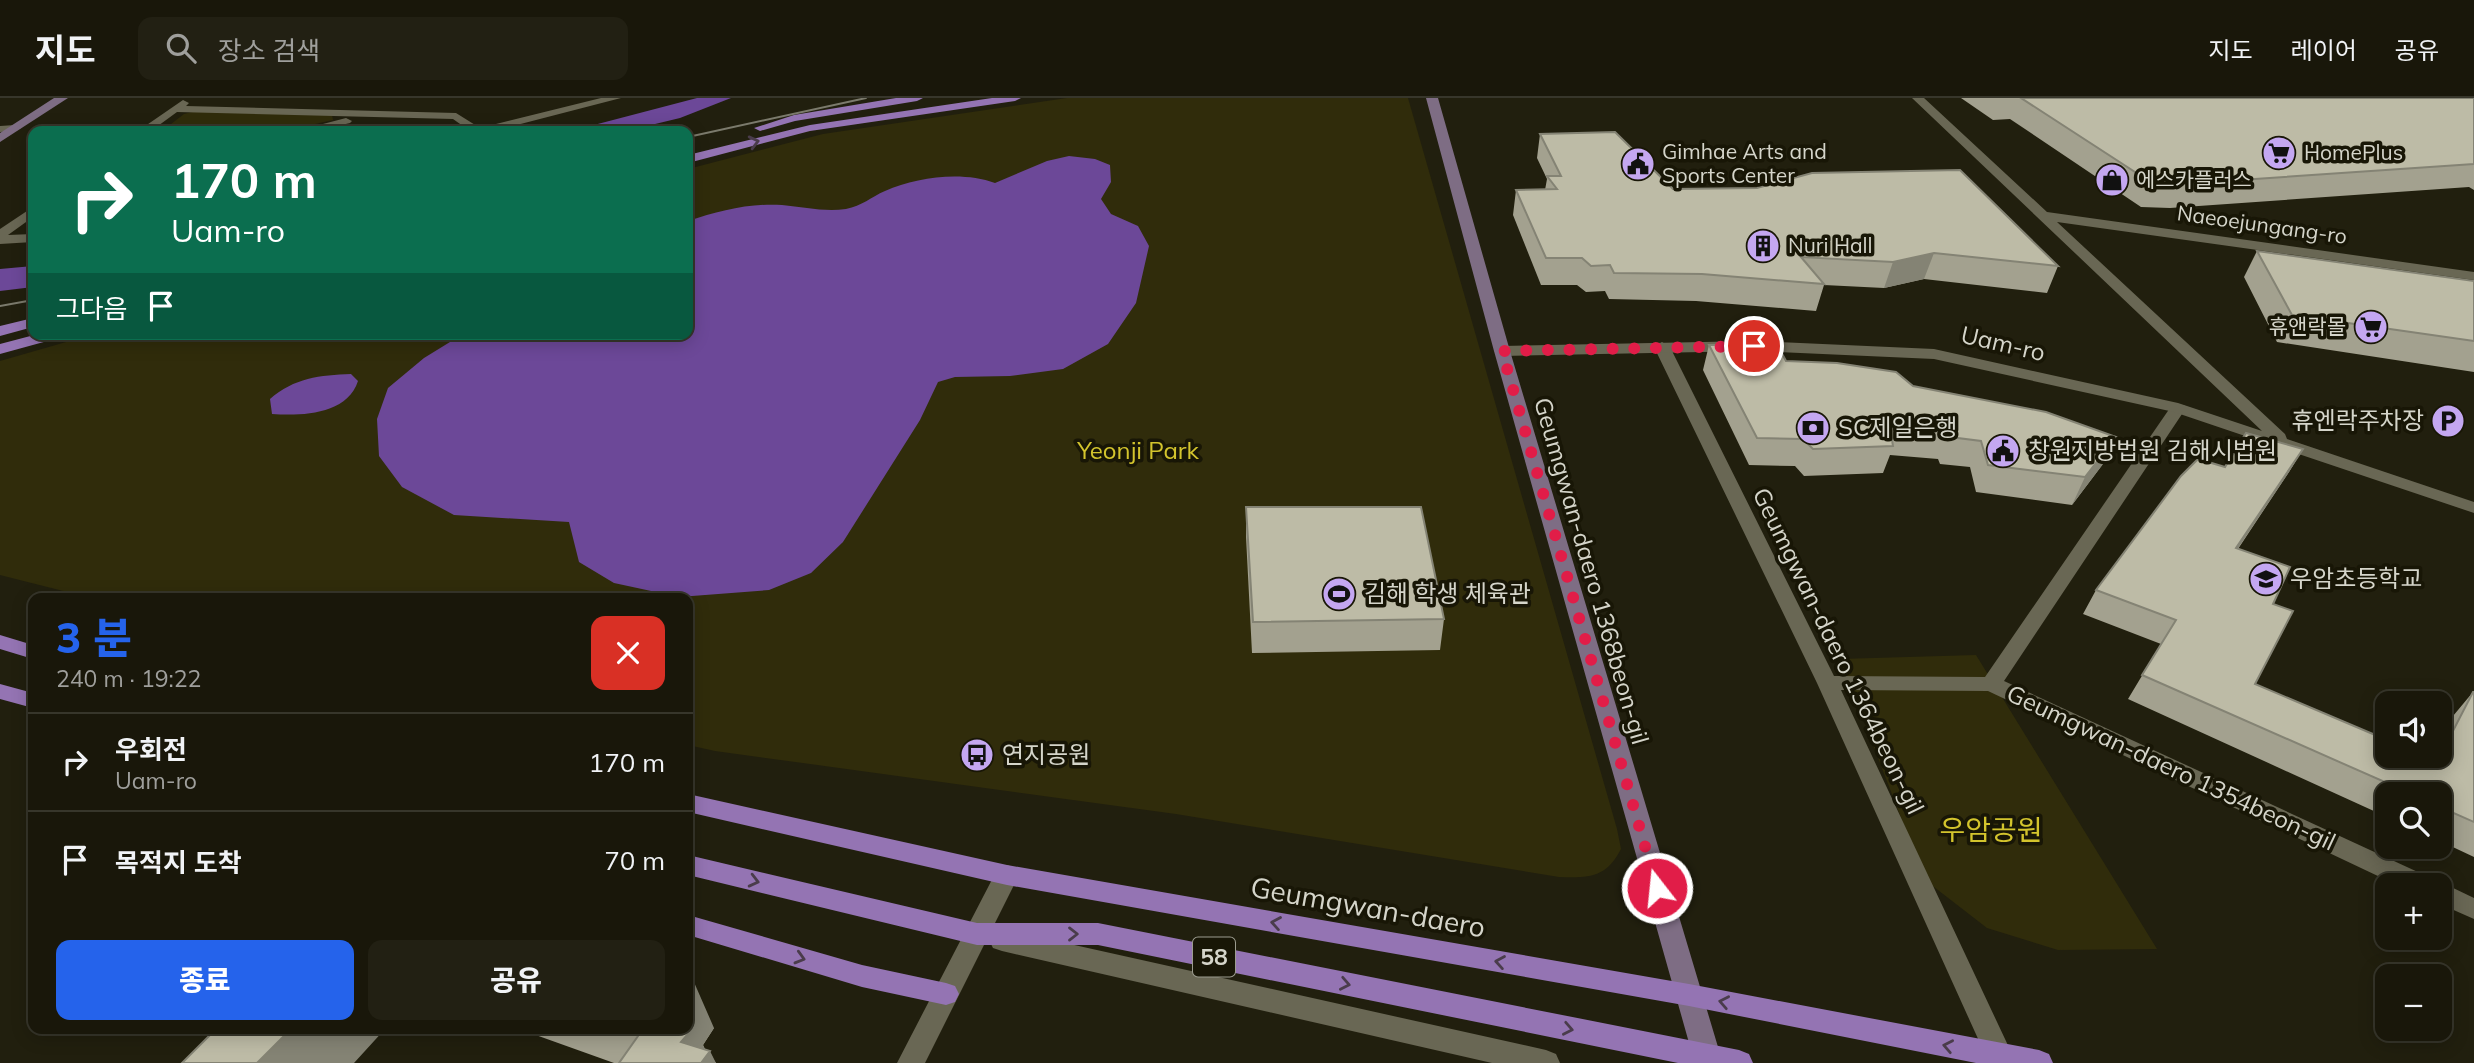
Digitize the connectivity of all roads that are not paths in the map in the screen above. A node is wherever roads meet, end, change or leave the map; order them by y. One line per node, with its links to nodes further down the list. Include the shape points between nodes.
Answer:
1 (62, 98): 14 (main road)
2 (191, 98): 8 (street)
3 (917, 98): 17 (main road, via 794,118)
4 (1015, 98): 18 (main road, one-way to 4, via 810,128)
5 (1432, 98): 29 (main road, Geumgwan-daero 1368beon-gil)
6 (1918, 98): 20 (street)
7 (610, 99): 13 (street)
8 (175, 109): 9 (street); 10 (street)
9 (373, 115): 11 (street); 12 (street, via 456,116)
10 (152, 126)
11 (324, 126)
12 (471, 126)
13 (499, 126)
14 (15, 128): 15 (street); 16 (main road)
15 (0, 129)
16 (0, 138)
17 (693, 146)
18 (693, 158)
19 (28, 215): 22 (street)
20 (2045, 216): 23 (street, Naeoejungang-ro); 31 (street)
21 (28, 237): 22 (street)
22 (0, 238)
23 (2474, 276)
24 (28, 323): 25 (main road)
25 (0, 331)
26 (34, 340): 28 (main road)
27 (1662, 347): 29 (street, Uam-ro); 30 (street, Uam-ro, via 1934,354); 35 (street, Geumgwan-daero 1364beon-gil)
28 (0, 349)
29 (1502, 351): 48 (main road, Geumgwan-daero 1368beon-gil)
30 (2178, 408): 31 (street, Uam-ro); 36 (street)
31 (2285, 443): 32 (street, Uam-ro)
32 (2474, 509)
33 (0, 642): 34 (main road)
34 (28, 650)
35 (1827, 683): 36 (street, Geumgwan-daero 1354beon-gil); 49 (street, Geumgwan-daero 1364beon-gil)
36 (1991, 684): 41 (street, Geumgwan-daero 1354beon-gil)
37 (0, 691): 38 (main road)
38 (28, 699)
39 (693, 804): 42 (main road, Geumgwan-daero)
40 (693, 866): 46 (main road, 58, one-way to 46)
41 (2396, 873)
42 (1007, 875): 46 (street); 48 (main road, Geumgwan-daero, one-way to 42)
43 (2452, 899): 44 (street)
44 (2474, 909)
45 (693, 926): 47 (main road, one-way to 47, via 862,976)
46 (977, 934): 47 (street); 50 (main road, 58, one-way to 50, via 1098,934); 52 (street)
47 (946, 994): 51 (street)
48 (1689, 995): 49 (main road, Geumgwan-daero, one-way to 48); 50 (main road, Geumgwan-daero 1368beon-gil)
49 (1999, 1056): 54 (main road, Geumgwan-daero)
50 (1707, 1057): 53 (main road, 58)
51 (911, 1063)
52 (1546, 1063)
53 (1739, 1063)
54 (2039, 1063)

